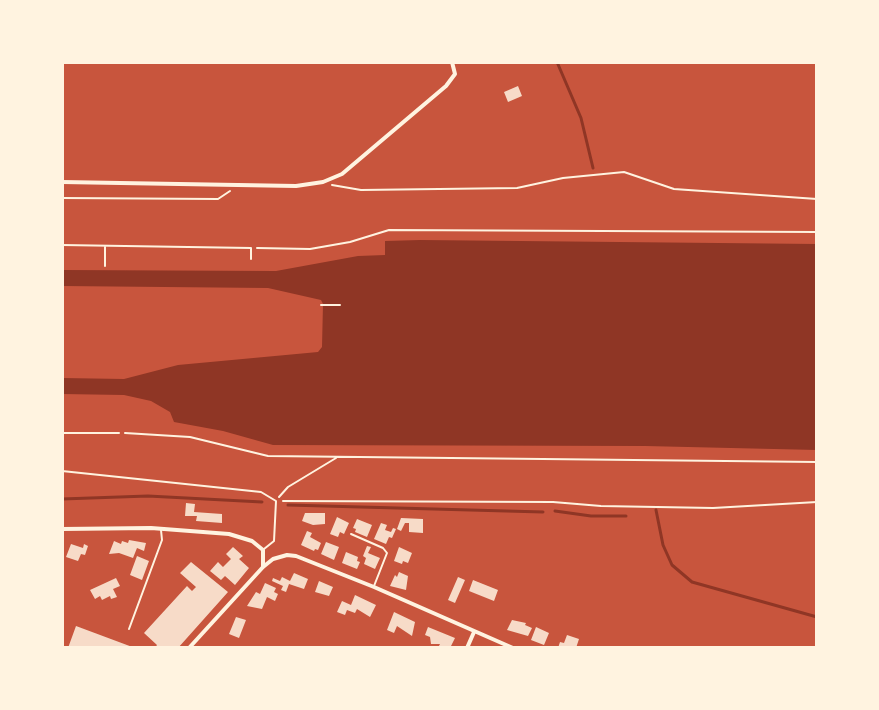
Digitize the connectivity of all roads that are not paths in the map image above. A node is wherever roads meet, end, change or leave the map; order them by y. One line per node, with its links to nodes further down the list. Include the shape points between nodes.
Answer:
1 (452, 62): 2 (street, via 455,74 446,86 342,174 323,182)
2 (62, 182)
3 (62, 245): 4 (lane)
4 (105, 246): 5 (lane, via 251,248); 6 (lane)
5 (251, 259)
6 (105, 266)
7 (62, 433): 8 (lane)
8 (119, 433)
9 (62, 471): 13 (lane, via 261,492 276,501 274,541)
10 (62, 529): 11 (street)
11 (160, 529): 13 (street, via 229,534); 16 (lane, via 162,540)
12 (351, 534): 15 (lane, via 387,553)
13 (263, 550): 14 (street)
14 (263, 567): 15 (street, via 273,559 296,556); 18 (street)
15 (374, 587): 17 (street)
16 (129, 629)
17 (474, 632): 19 (street); 20 (street)
18 (189, 648)
19 (467, 648)
20 (513, 648)

